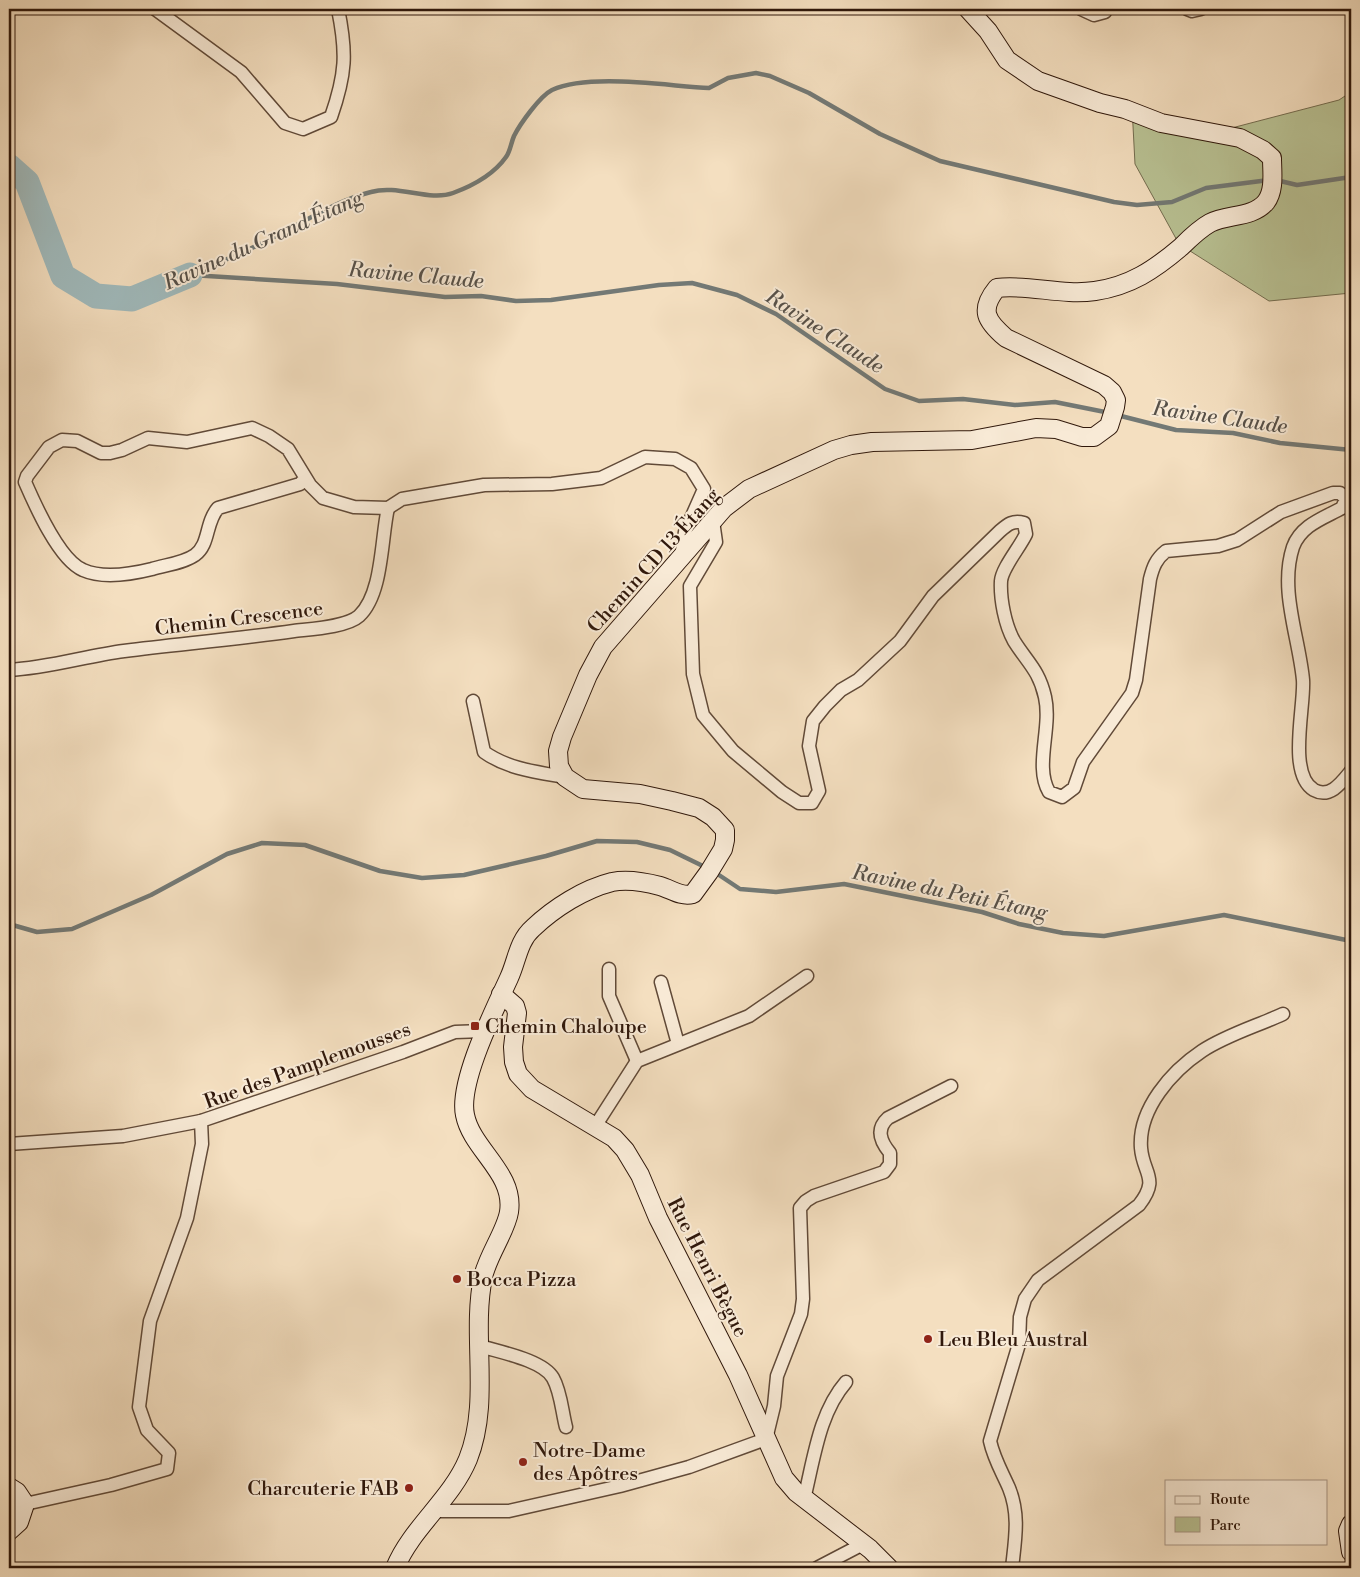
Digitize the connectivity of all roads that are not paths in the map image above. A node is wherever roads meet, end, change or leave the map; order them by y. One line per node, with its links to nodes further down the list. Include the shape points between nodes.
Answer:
1 (155, 9): 2 (street, via 241,72 285,123 303,129 331,117 342,84 344,41)
2 (338, 9)
3 (968, 9): 10 (main road, Chemin CD 13 Étang, via 988,31 1007,60 1038,81 1161,123 1240,138 1263,150 1272,158 1271,191 1267,200 1256,210 1206,225 1162,263 1127,284 1077,293 1012,286 997,288 987,299 988,319 1006,338 1104,385 1112,392 1116,400 1109,426 1094,438 1036,428 972,440 851,445 749,489)
4 (1081, 9): 5 (street, via 1094,15)
5 (1106, 9)
6 (1187, 9): 7 (street)
7 (1201, 9)
8 (305, 478): 8 (street, via 300,484 218,508 196,554 147,570 107,574 83,570 74,564 39,514 25,482 48,447 62,440 77,441 101,453 110,453 148,438 187,442 252,428 288,449); 9 (street, via 323,498 354,507)
9 (388, 508): 11 (street, via 402,499 484,485 552,484 601,478 644,457 675,459 691,468 704,489 685,532); 12 (street, Chemin Crescence, via 381,561 369,605 358,618 331,626 123,651)
10 (713, 521): 11 (main road, Chemin CD 13 Étang); 14 (street, via 716,542 690,586 693,674 703,714 732,751 799,803 812,803 819,791 809,746 813,721 825,706 900,642 933,596 1000,531 1010,523 1024,523 1026,534 1003,571 1002,595 1014,640 1039,678 1045,696 1048,710 1044,783 1049,792 1062,796 1074,788 1083,762 1132,693 1150,579 1159,557 1166,551 1218,546 1238,540 1281,512 1340,492 1346,499 1342,508 1307,527 1294,546 1289,583 1301,663 1303,689 1299,734 1304,776 1310,787 1326,792 1332,791)
11 (681, 557): 15 (main road, Chemin CD 13 Étang, via 597,657 559,743 559,766)
12 (9, 670)
13 (473, 701): 15 (street, via 484,752 515,768)
14 (1351, 771)
15 (565, 777): 19 (main road, via 583,789 640,794 699,808 725,830 723,849 693,894 685,896 660,886 630,881 615,882 578,896 532,928 518,950)
16 (609, 969): 23 (street, via 609,996)
17 (807, 976): 22 (street, via 749,1016)
18 (661, 982): 22 (street)
19 (501, 994): 21 (main road); 26 (main road, Rue Henri Bègue, via 515,1006 517,1013 513,1047 518,1074 532,1089)
20 (1283, 1014): 43 (street, via 1204,1050 1174,1075 1147,1112 1142,1131 1141,1148 1150,1177 1147,1194 1140,1205 1038,1280 1025,1299 1020,1317 1019,1344 990,1441 1015,1512 1017,1526)
21 (484, 1031): 25 (street, Rue des Pamplemousses, via 454,1032); 28 (main road, via 472,1066 464,1113 477,1143 500,1173 510,1202 509,1214 483,1276)
22 (678, 1044): 23 (street)
23 (636, 1061): 26 (street)
24 (950, 1086): 31 (street, via 882,1123 880,1134 890,1153 890,1164 884,1172 814,1196 800,1208 801,1314 777,1376)
25 (201, 1121): 27 (street, via 123,1136); 34 (street, Rue des Pamplemousses, via 202,1144 187,1218 150,1321 139,1407 147,1430 169,1453 167,1469)
26 (596, 1125): 31 (main road, Rue Henri Bègue, via 625,1150 640,1175)
27 (9, 1144)
28 (480, 1346): 30 (street, via 525,1359 546,1370 553,1378); 35 (main road, via 478,1425 474,1442 460,1475)
29 (846, 1382): 33 (street, via 834,1396 828,1412)
30 (566, 1427)
31 (766, 1439): 33 (main road, Rue Henri Bègue, via 784,1478); 35 (street, via 689,1468 518,1509 484,1513)
32 (9, 1488): 34 (main road, via 17,1492)
33 (804, 1499): 38 (main road, Rue Henri Bègue)
34 (25, 1504): 37 (main road, via 19,1522)
35 (434, 1511): 40 (main road)
36 (1351, 1524): 39 (main road, via 1348,1535)
37 (9, 1531)
38 (863, 1544): 41 (street); 42 (main road, Rue Henri Bègue)
39 (1351, 1552)
40 (395, 1568)
41 (817, 1568)
42 (889, 1568)
43 (1012, 1568)

